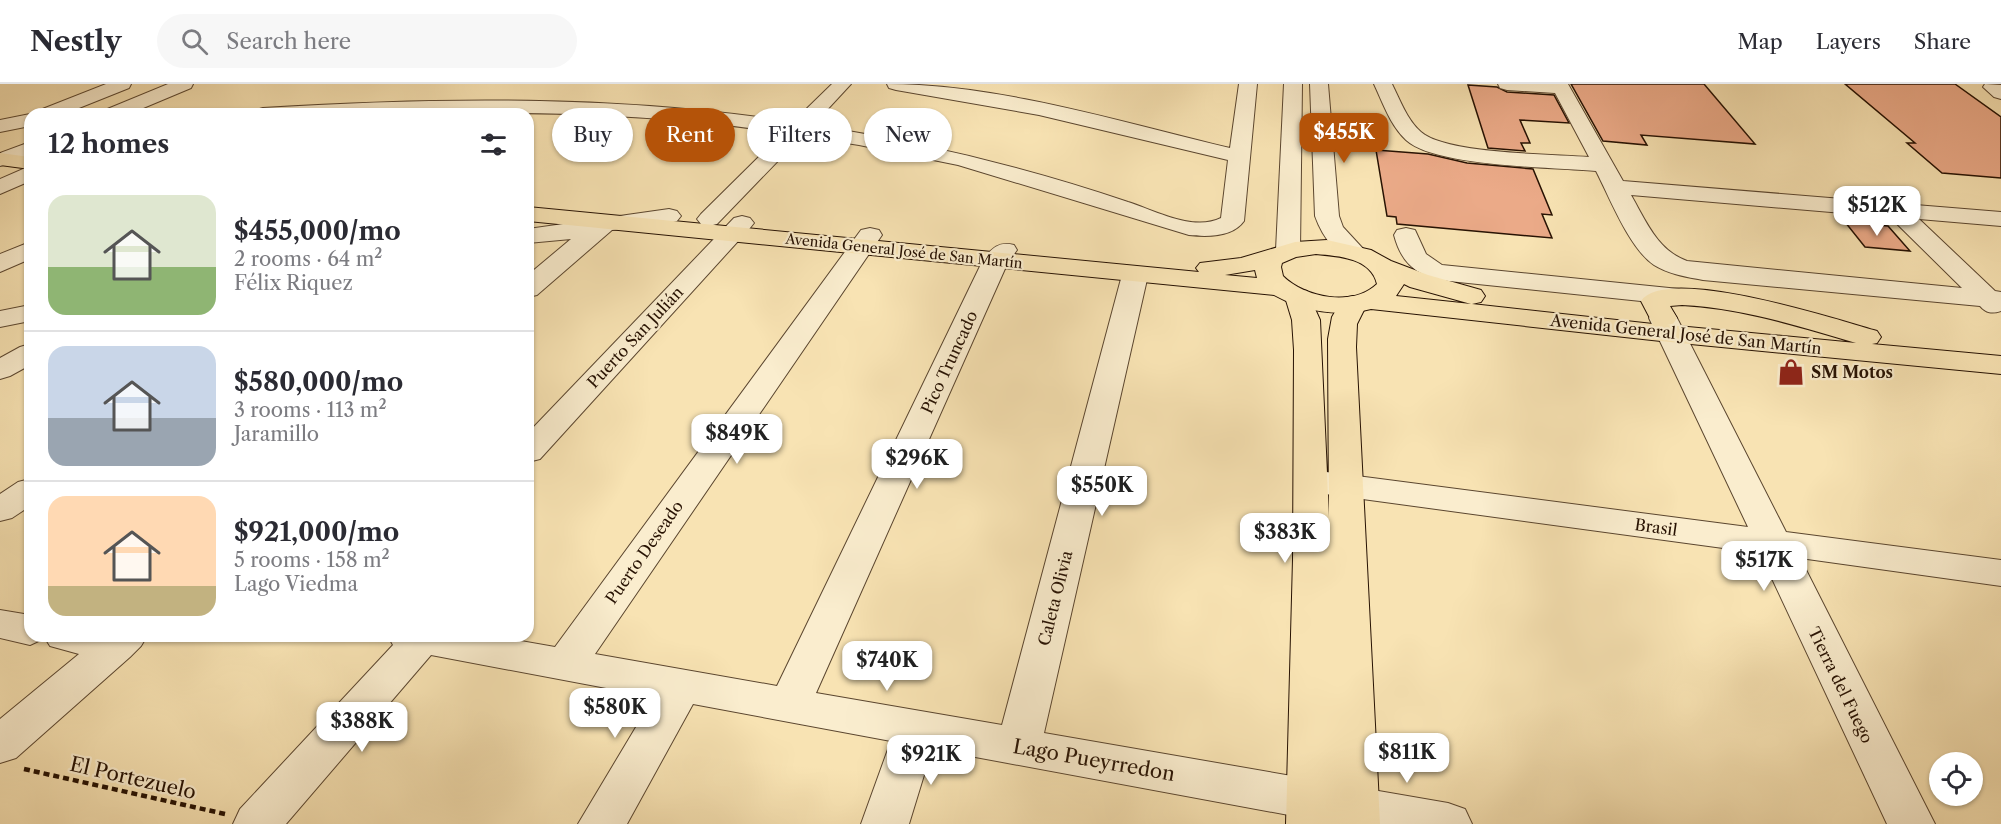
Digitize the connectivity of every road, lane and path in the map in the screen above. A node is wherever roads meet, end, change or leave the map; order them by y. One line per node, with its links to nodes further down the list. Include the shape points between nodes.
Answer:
1 (123, 84): 13 (street)
2 (183, 84): 14 (street)
3 (842, 84): 16 (street, Puerto San Julián)
4 (896, 84): 22 (street, via 1039,109)
5 (1293, 84): 38 (street)
6 (1318, 84): 37 (street, via 1327,216 1332,229)
7 (1383, 84): 24 (street, via 1410,135 1432,148)
8 (1507, 84): 10 (street)
9 (1243, 85): 22 (street)
10 (1560, 86): 24 (street)
11 (577, 90): 12 (street)
12 (550, 107): 15 (street); 17 (street); 18 (street)
13 (62, 108)
14 (126, 108)
15 (359, 108)
16 (819, 108)
17 (534, 117)
18 (747, 124)
19 (852, 138): 22 (street, via 945,156 1190,228 1218,227 1232,220)
20 (24, 153): 21 (main road)
21 (1, 156)
22 (1241, 157)
23 (775, 162): 32 (street, Puerto San Julián)
24 (1611, 176): 28 (street); 46 (street, via 1646,242 1656,256 1670,264 1703,272)
25 (24, 177): 26 (street)
26 (0, 187)
27 (534, 203): 30 (main road, Avenida General José de San Martín)
28 (1896, 210): 31 (street); 46 (street)
29 (534, 214): 30 (main road, Avenida General José de San Martín)
30 (617, 217): 32 (main road, Avenida General José de San Martín); 32 (main road, Avenida General José de San Martín, via 669,216); 33 (street, via 574,231); 43 (street)
31 (2001, 219)
32 (728, 225): 35 (main road, Avenida General José de San Martín); 54 (street, Puerto San Julián)
33 (534, 235)
34 (1406, 235): 47 (street, via 1416,261 1439,272)
35 (865, 241): 39 (main road, Avenida General José de San Martín); 65 (street, Puerto Deseado)
36 (24, 252): 40 (street)
37 (1354, 253): 38 (main road, Avenida General José de San Martín, via 1316,247); 41 (main road, Avenida General José de San Martín)
38 (1280, 254): 39 (main road, Avenida General José de San Martín, via 1242,266 1197,268); 44 (main road, via 1268,265 1267,273 1271,281)
39 (1001, 255): 42 (main road, Avenida General José de San Martín); 67 (street, Pico Truncado)
40 (0, 264)
41 (1383, 267): 45 (main road, via 1391,286 1384,295); 47 (main road, Avenida General José de San Martín, via 1429,284 1502,302)
42 (1135, 275): 44 (main road, Avenida General José de San Martín); 69 (street, Caleta Olivia)
43 (534, 284)
44 (1289, 293): 45 (main road, Avenida General José de San Martín, via 1325,303); 55 (main road, via 1306,320)
45 (1362, 303): 47 (main road, Avenida General José de San Martín); 55 (main road, via 1346,312 1343,321)
46 (1997, 303)
47 (1661, 309): 50 (main road, Avenida General José de San Martín, via 1872,339); 52 (main road, Avenida General José de San Martín); 58 (street, Tierra del Fuego)
48 (24, 314): 49 (street)
49 (0, 320)
50 (2001, 351)
51 (24, 356): 53 (street)
52 (2001, 365)
53 (0, 370)
54 (534, 445)
55 (1328, 483): 58 (street, Brasil); 71 (main road, via 1312,559); 72 (main road)
56 (24, 494): 57 (street)
57 (0, 510)
58 (1771, 542): 59 (street, Brasil); 77 (street, Tierra del Fuego)
59 (2001, 573)
60 (0, 624): 61 (street)
61 (24, 629)
62 (121, 642): 70 (street)
63 (411, 642): 73 (street)
64 (443, 642): 65 (street, Lago Pueyrredon)
65 (565, 664): 66 (street, Lago Pueyrredon)
66 (682, 686): 67 (street, Lago Pueyrredon); 74 (street)
67 (789, 705): 68 (street, Lago Pueyrredon)
68 (917, 728): 69 (street, Lago Pueyrredon); 75 (street)
69 (1018, 747): 71 (street, Lago Pueyrredon)
70 (6, 756): 73 (path, El Portezuelo)
71 (1310, 812): 72 (street, Lago Pueyrredon)
72 (1356, 816): 76 (street, Lago Pueyrredon)
73 (258, 823)
74 (602, 824)
75 (885, 824)
76 (1448, 824)
77 (1911, 824)

